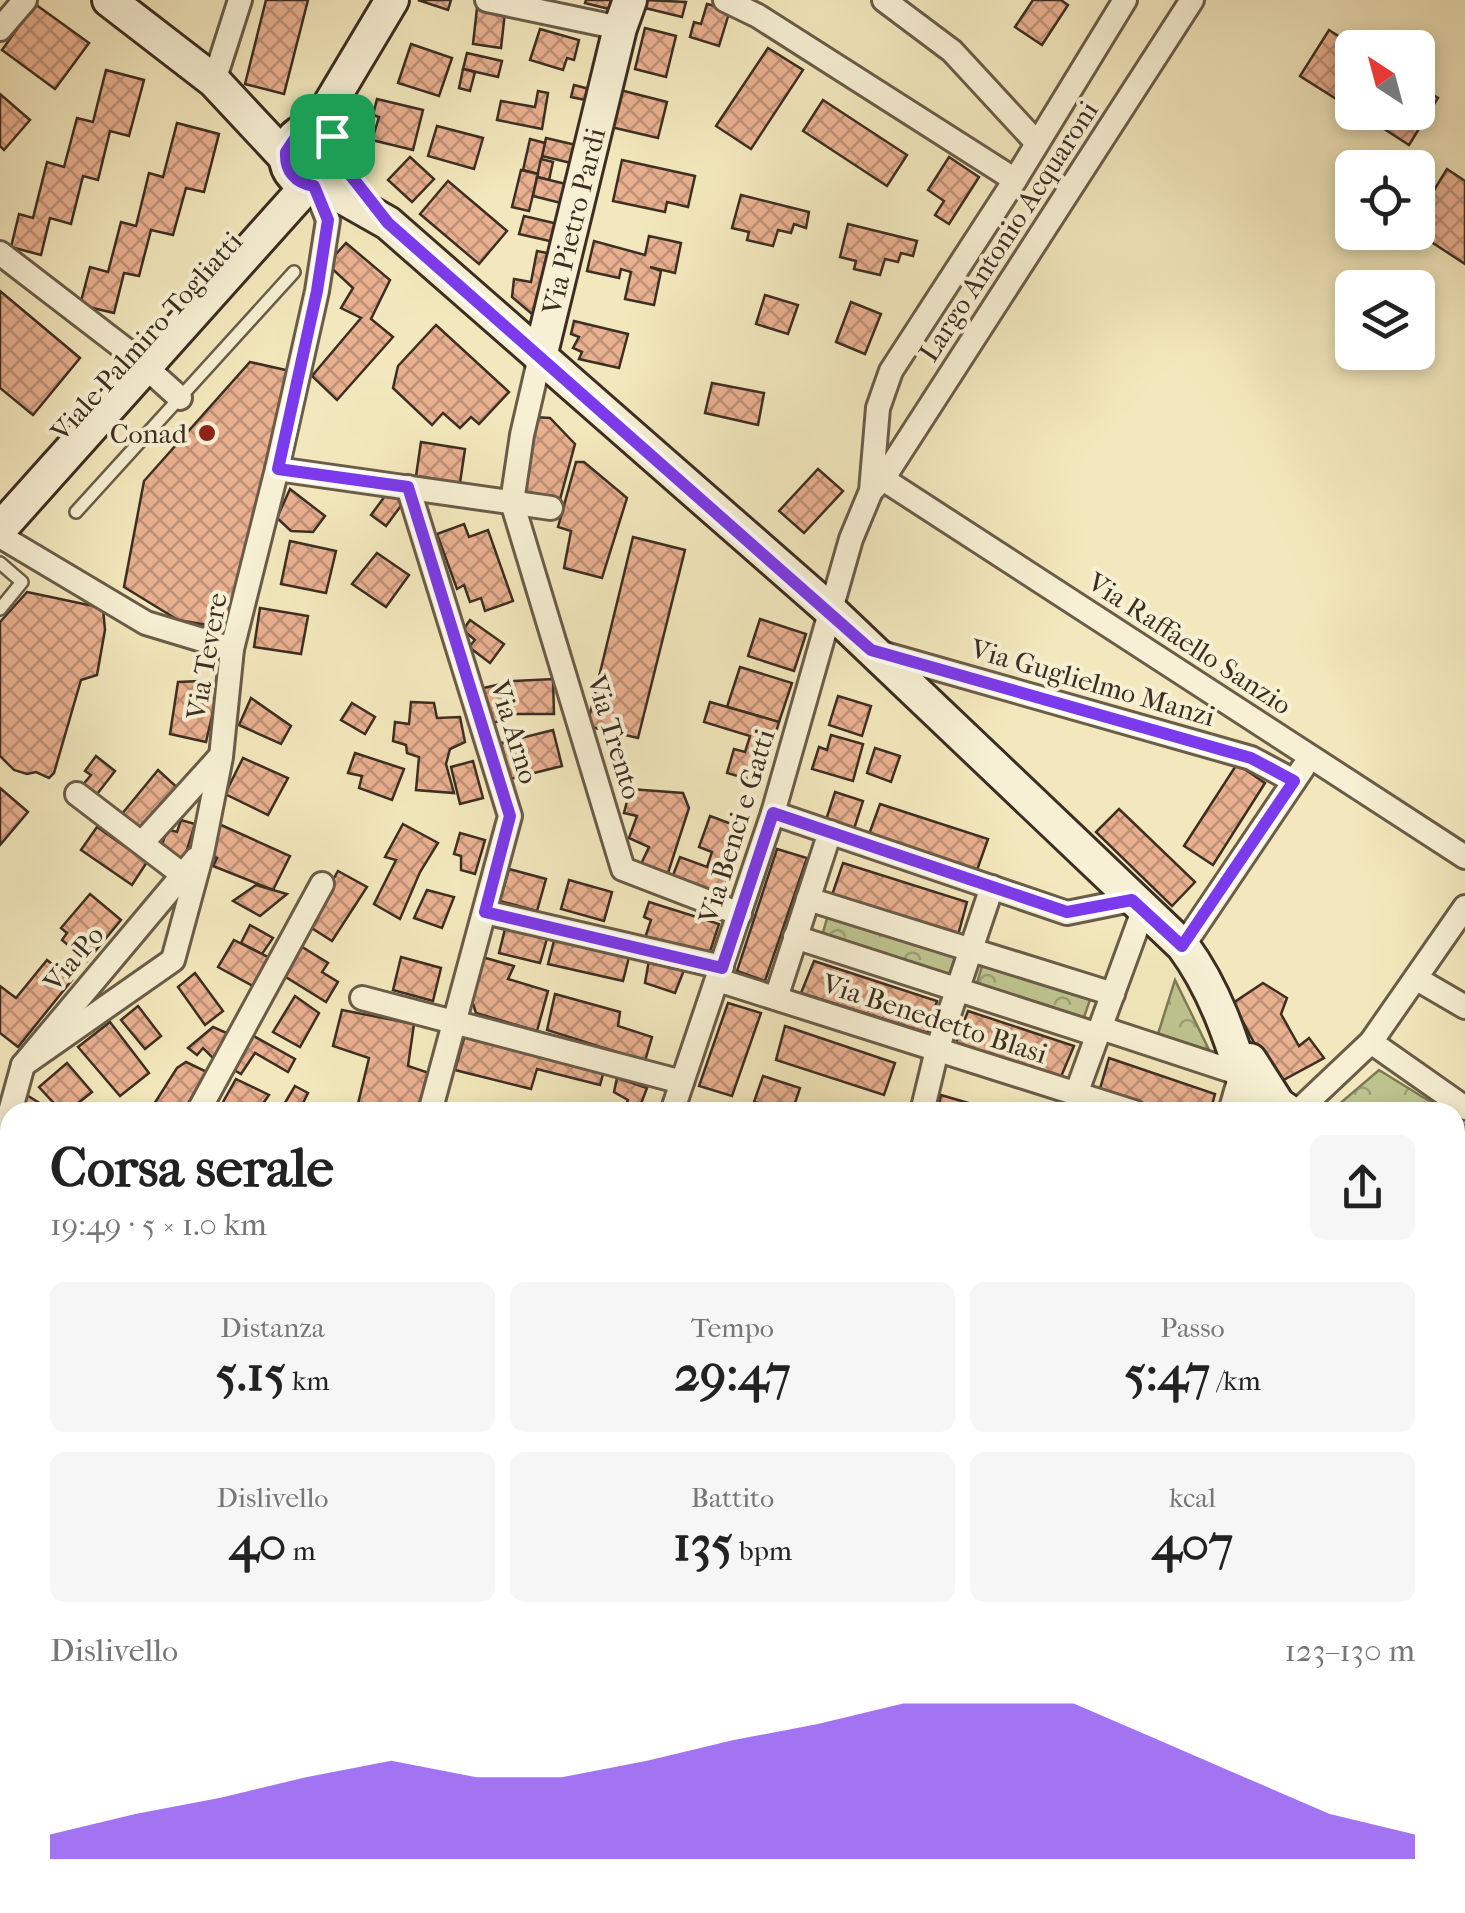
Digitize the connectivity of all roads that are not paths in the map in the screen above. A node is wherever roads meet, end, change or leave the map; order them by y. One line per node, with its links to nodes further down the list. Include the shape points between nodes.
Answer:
1 (25, 0): 11 (street)
2 (109, 0): 12 (street)
3 (240, 0): 12 (street)
4 (392, 0): 14 (street)
5 (487, 0): 10 (street)
6 (724, 0): 15 (street)
7 (884, 0): 13 (street, via 952,51)
8 (1125, 0): 13 (street, Largo Antonio Acquaroni)
9 (1192, 0): 22 (street, Largo Antonio Acquaroni)
10 (625, 14): 18 (street, Via Pietro Pardi)
11 (0, 29)
12 (214, 81): 14 (street)
13 (1037, 143): 15 (street, Largo Antonio Acquaroni)
14 (313, 161): 18 (street, via 347,197 388,223); 19 (street, Viale Palmiro Togliatti, via 204,274); 21 (street, Via Tevere, via 328,220)
15 (1014, 180): 22 (street, Largo Antonio Acquaroni, via 891,370 878,408)
16 (0, 253): 19 (street)
17 (294, 272): 20 (lane)
18 (540, 357): 25 (street, Via Pietro Pardi); 31 (street)
19 (136, 360): 20 (street); 24 (street, Viale Palmiro Togliatti); 28 (street, Viale Palmiro Togliatti)
20 (180, 398): 27 (lane)
21 (278, 469): 23 (street); 32 (street, Via Tevere)
22 (877, 485): 31 (street, Largo Antonio Acquaroni, via 852,539); 35 (street, Via Raffaello Sanzio)
23 (408, 487): 25 (street); 49 (street, Via Arno, via 510,816)
24 (0, 498)
25 (512, 502): 26 (street); 50 (street, Via Trento, via 623,869)
26 (552, 508)
27 (76, 512)
28 (0, 533): 32 (street, via 146,622)
29 (0, 564): 30 (lane, via 22,582)
30 (0, 609)
31 (831, 612): 33 (street); 38 (street, Via Benci e Gatti)
32 (232, 649): 34 (street, Via Tevere)
33 (871, 650): 36 (street, Via Guglielmo Manzi, via 1251,758); 47 (street)
34 (221, 757): 40 (street); 41 (street, Via Tevere)
35 (1310, 757): 36 (street); 42 (street, Via Raffaello Sanzio)
36 (1294, 781): 52 (street)
37 (78, 794): 40 (street)
38 (773, 813): 39 (street); 50 (street, Via Benci e Gatti)
39 (830, 832): 45 (street); 46 (street)
40 (142, 843): 43 (street)
41 (202, 853): 43 (street, Via Po); 66 (street, Via Tevere, via 172,960)
42 (1465, 857)
43 (183, 875): 66 (street, Via Po)
44 (322, 884): 71 (street)
45 (992, 887): 47 (street, via 1067,912); 53 (street)
46 (808, 899): 51 (street); 53 (street)
47 (1138, 906): 52 (street); 57 (street)
48 (1465, 908): 55 (street)
49 (485, 912): 54 (street, Via Benedetto Blasi); 62 (street, Via Arno)
50 (740, 914): 54 (street, Via Benci e Gatti)
51 (796, 937): 56 (street); 59 (street)
52 (1182, 946): 61 (street)
53 (971, 950): 56 (street); 57 (street)
54 (720, 974): 59 (street, Via Benedetto Blasi); 68 (street, Via Benci e Gatti)
55 (1416, 979): 60 (street); 64 (street)
56 (958, 990): 63 (street); 65 (street)
57 (1113, 994): 63 (street)
58 (362, 998): 62 (street)
59 (776, 998): 65 (street, Via Benedetto Blasi)
60 (1465, 1007)
61 (1224, 1018): 67 (street); 78 (street)
62 (454, 1022): 68 (street); 72 (street, Via Arno)
63 (1099, 1032): 67 (street); 69 (street)
64 (1371, 1042): 79 (street, via 1322,1086); 80 (street)
65 (937, 1050): 69 (street, Via Benedetto Blasi); 74 (street)
66 (23, 1065): 70 (street, Via Po)
67 (1242, 1074): 76 (street); 77 (street)
68 (682, 1082): 73 (street, Via Benci e Gatti)
69 (1076, 1094): 75 (street, Via Benedetto Blasi)
70 (13, 1102)
71 (203, 1102)
72 (433, 1102)
73 (681, 1102)
74 (924, 1102)
75 (1102, 1102)
76 (1233, 1102)
77 (1268, 1102)
78 (1271, 1102)
79 (1291, 1102)
80 (1456, 1102)

